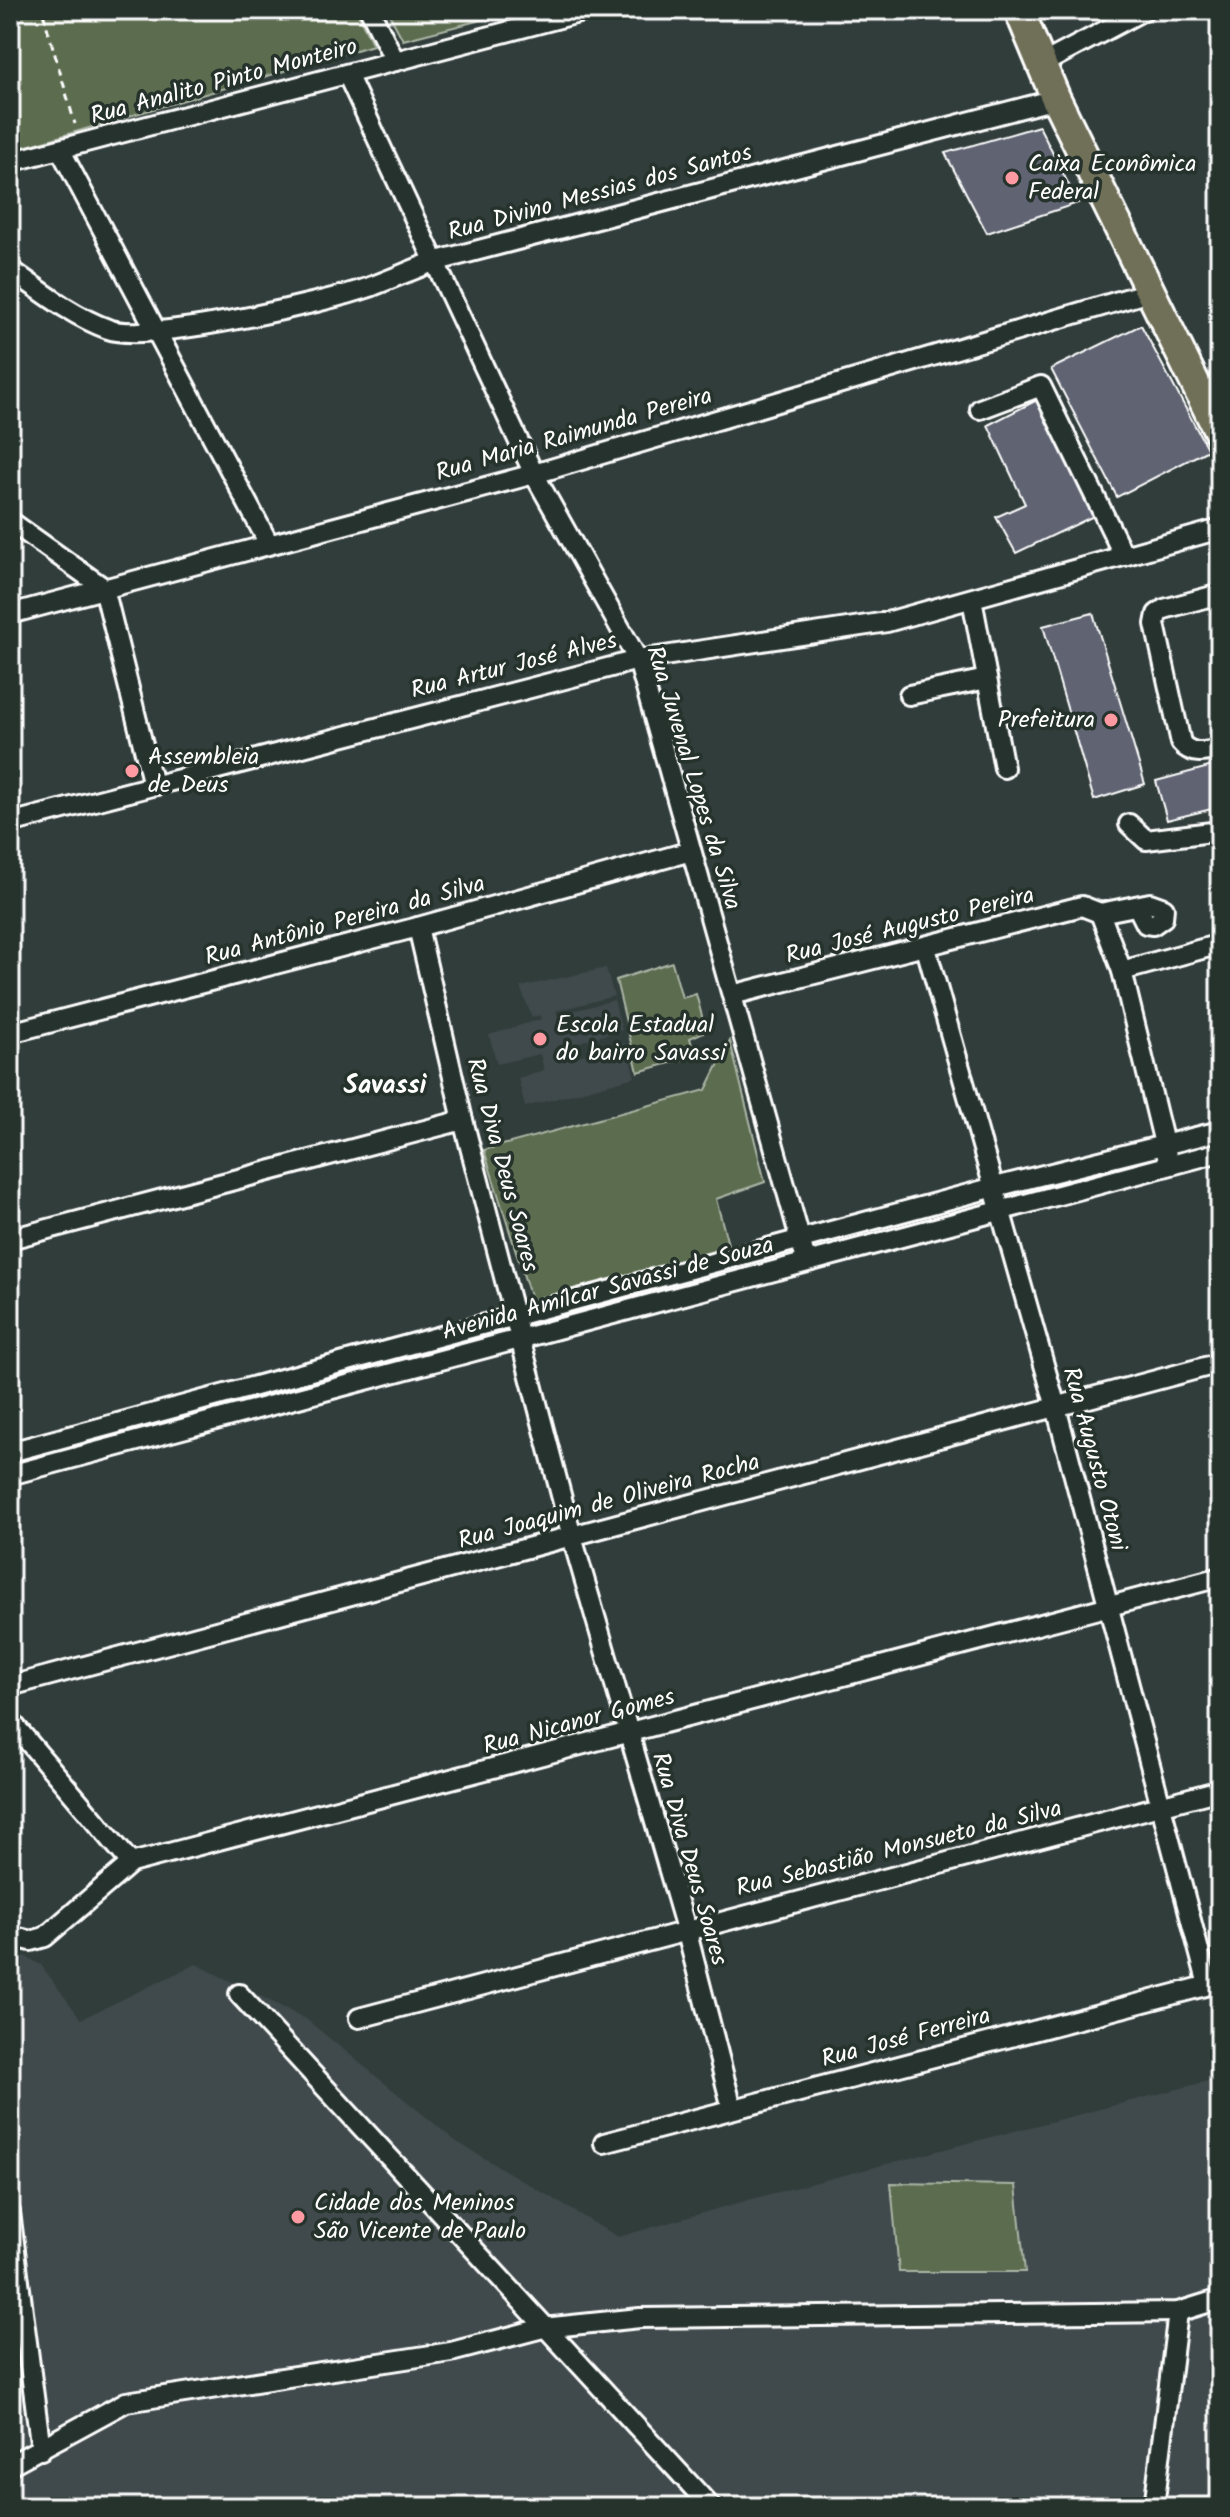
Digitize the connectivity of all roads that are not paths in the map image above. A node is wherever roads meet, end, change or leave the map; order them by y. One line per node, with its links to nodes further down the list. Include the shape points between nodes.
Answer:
1 (370, 10): 5 (street)
2 (590, 10): 5 (street, Rua Analito Pinto Monteiro)
3 (1019, 10): 6 (highway)
4 (1139, 11): 6 (street)
5 (395, 61): 7 (street, Rua Analito Pinto Monteiro)
6 (1042, 64): 8 (highway)
7 (347, 74): 9 (street, Rua Analito Pinto Monteiro); 11 (street, Rua Juvenal Lopes da Silva)
8 (1056, 99): 11 (street, Rua Divino Messias dos Santos); 13 (highway)
9 (61, 151): 10 (street, Rua Analito Pinto Monteiro); 14 (street)
10 (10, 162)
11 (433, 262): 14 (street, Rua Divino Messias dos Santos, via 370,287 302,305); 17 (street, Rua Juvenal Lopes da Silva)
12 (10, 269): 14 (street, Rua Divino Messias dos Santos, via 111,331)
13 (1149, 292): 16 (highway); 17 (street, Rua Maria Raimunda Pereira)
14 (157, 332): 20 (street)
15 (980, 409): 21 (street, via 1041,386)
16 (1220, 434)
17 (534, 474): 20 (street, Rua Maria Raimunda Pereira); 26 (street, Rua Juvenal Lopes da Silva)
18 (10, 521): 22 (street)
19 (1220, 529): 21 (street, Rua Artur José Alves)
20 (269, 544): 22 (street, Rua Maria Raimunda Pereira)
21 (1124, 556): 24 (street, Rua Artur José Alves)
22 (104, 588): 25 (street, Rua Maria Raimunda Pereira); 31 (street)
23 (1220, 594): 29 (street, via 1164,609 1155,624 1181,743 1187,751 1199,753)
24 (972, 599): 26 (street, Rua Artur José Alves, via 887,622); 27 (street)
25 (10, 614)
26 (638, 660): 31 (street, Rua Artur José Alves); 35 (street, Rua Juvenal Lopes da Silva)
27 (987, 679): 28 (street); 30 (street)
28 (909, 695)
29 (1220, 749)
30 (1004, 768)
31 (153, 785): 32 (street, Rua Artur José Alves)
32 (10, 823)
33 (1129, 824): 34 (street, via 1146,840)
34 (1220, 831)
35 (691, 851): 38 (street, Rua Antônio Pereira da Silva); 42 (street, Rua Juvenal Lopes da Silva)
36 (1137, 906): 37 (street, Rua José Augusto Pereira)
37 (1100, 913): 40 (street, Rua José Augusto Pereira, via 1082,906); 41 (street)
38 (418, 927): 43 (street, Rua Antônio Pereira da Silva); 44 (street, Rua Diva Deus Soares)
39 (1220, 944): 41 (street)
40 (926, 948): 42 (street, Rua José Augusto Pereira); 49 (street, Rua Augusto Otoni)
41 (1122, 971): 46 (street)
42 (732, 995): 52 (street, Rua Juvenal Lopes da Silva)
43 (10, 1033)
44 (463, 1120): 51 (street); 54 (street, Rua Diva Deus Soares)
45 (1220, 1131): 46 (street, Avenida Amílcar Savassi de Souza)
46 (1164, 1146): 48 (street); 49 (street, Avenida Amílcar Savassi de Souza)
47 (1220, 1152): 48 (street, Avenida Amílcar Savassi de Souza)
48 (1170, 1165): 50 (street, Avenida Amílcar Savassi de Souza)
49 (991, 1188): 50 (street, Rua Augusto Otoni); 52 (street, Avenida Amílcar Savassi de Souza)
50 (999, 1212): 53 (street, Avenida Amílcar Savassi de Souza); 57 (street, Rua Augusto Otoni)
51 (10, 1239)
52 (801, 1241): 53 (street, Rua Juvenal Lopes da Silva); 54 (street, Avenida Amílcar Savassi de Souza)
53 (806, 1260): 55 (street, Avenida Amílcar Savassi de Souza)
54 (516, 1315): 55 (street, Rua Diva Deus Soares); 58 (street, Avenida Amílcar Savassi de Souza)
55 (521, 1337): 59 (street, Avenida Amílcar Savassi de Souza); 60 (street, Rua Diva Deus Soares)
56 (1220, 1363): 57 (street, Rua Joaquim de Oliveira Rocha)
57 (1056, 1407): 60 (street, Rua Joaquim de Oliveira Rocha); 62 (street, Rua Augusto Otoni)
58 (10, 1452)
59 (10, 1475)
60 (572, 1537): 63 (street, Rua Joaquim de Oliveira Rocha); 65 (street, Rua Diva Deus Soares)
61 (1220, 1577): 62 (street, Rua Nicanor Gomes)
62 (1110, 1608): 65 (street, Rua Nicanor Gomes); 67 (street, Rua Augusto Otoni)
63 (10, 1686)
64 (10, 1720): 68 (street)
65 (627, 1734): 68 (street, Rua Nicanor Gomes); 69 (street, Rua Diva Deus Soares)
66 (1220, 1790): 67 (street, Rua Sebastião Monsueto da Silva)
67 (1160, 1807): 69 (street, Rua Sebastião Monsueto da Silva); 71 (street, Rua Augusto Otoni)
68 (131, 1863): 70 (street, via 45,1937 31,1941)
69 (686, 1929): 73 (street, Rua Sebastião Monsueto da Silva); 74 (street, Rua Diva Deus Soares)
70 (10, 1936)
71 (1214, 1983): 74 (street, Rua José Ferreira)
72 (239, 1994): 79 (street)
73 (359, 2018)
74 (732, 2108): 75 (street, Rua José Ferreira)
75 (604, 2143)
76 (10, 2212): 80 (street)
77 (1220, 2299): 78 (street)
78 (1178, 2312): 79 (street, via 640,2318); 83 (street)
79 (543, 2328): 80 (street, via 451,2352 126,2402); 82 (street)
80 (41, 2450): 81 (street)
81 (10, 2465)
82 (711, 2507)
83 (1154, 2507)

